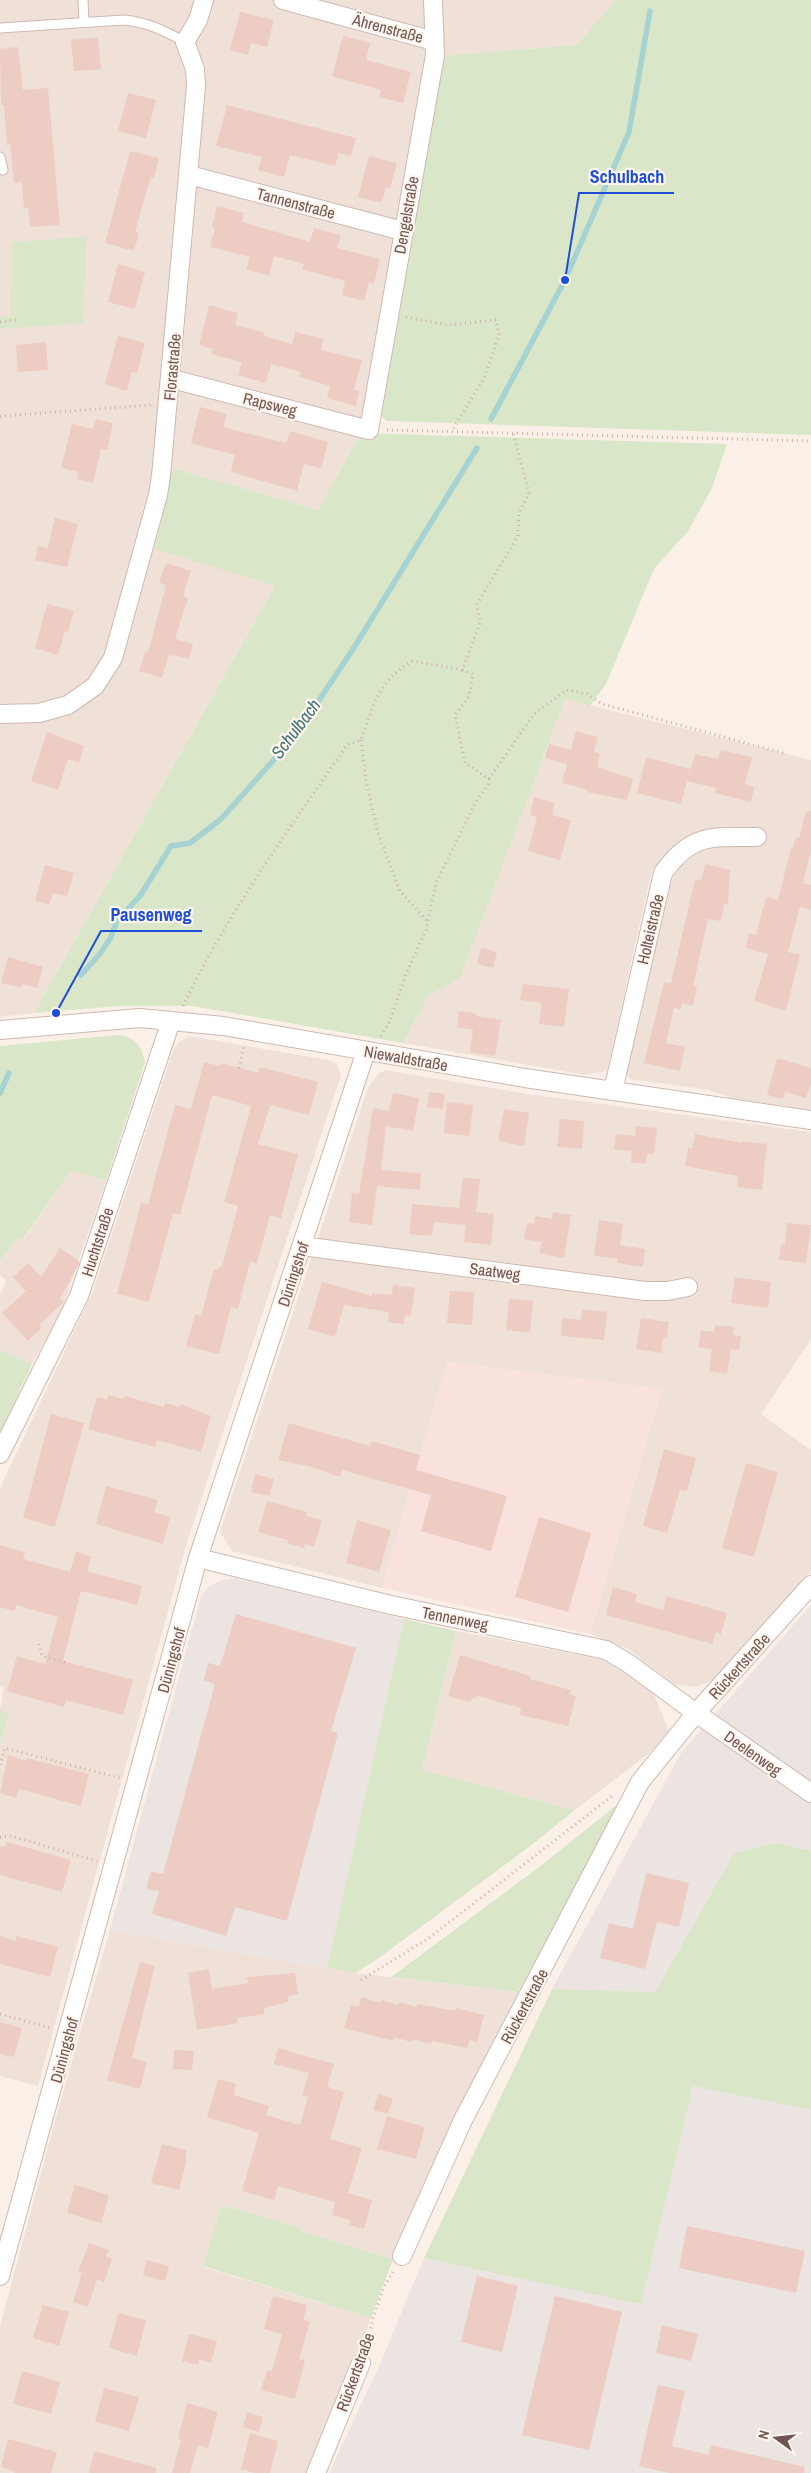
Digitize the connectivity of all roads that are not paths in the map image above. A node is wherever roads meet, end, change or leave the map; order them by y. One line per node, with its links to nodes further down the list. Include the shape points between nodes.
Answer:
1 (83, 0): 5 (lane)
2 (204, 0): 8 (street, via 198,20)
3 (283, 0): 7 (street, Ährenstraße)
4 (433, 0): 7 (street, Dengelstraße)
5 (84, 21): 6 (lane); 8 (lane, via 139,21)
6 (0, 28)
7 (434, 41): 12 (street, Dengelstraße)
8 (185, 42): 11 (street, Florastraße, via 195,69 196,86)
9 (0, 157): 10 (lane)
10 (3, 170)
11 (189, 175): 12 (street, Tannenstraße); 13 (street, Florastraße)
12 (403, 231): 14 (street, Dengelstraße)
13 (172, 379): 14 (street, Rapsweg); 15 (street, Florastraße, via 158,495 113,658 95,686 68,705 40,713)
14 (369, 430)
15 (0, 714)
16 (757, 837): 20 (street, Holteistraße, via 714,837 700,841 682,849 663,873)
17 (173, 1021): 18 (street, Niewaldstraße, via 113,1019); 19 (street, Niewaldstraße, via 224,1026); 24 (street, Huchtstraße, via 79,1296)
18 (0, 1030)
19 (369, 1051): 20 (street, Niewaldstraße); 22 (street, Düningshof)
20 (613, 1091): 21 (street, Niewaldstraße)
21 (811, 1120)
22 (302, 1246): 23 (street, Saatweg, via 645,1290 666,1291); 25 (street, Düningshof)
23 (688, 1286)
24 (0, 1454)
25 (198, 1558): 27 (street, Tennenweg, via 391,1605 606,1650); 30 (street, Düningshof)
26 (811, 1585): 27 (street, Rückertstraße)
27 (696, 1714): 28 (street, Deelenweg); 29 (street, Rückertstraße, via 635,1791 463,2120)
28 (811, 1793)
29 (402, 2256)
30 (0, 2276)
31 (361, 2363): 32 (street, Rückertstraße)
32 (316, 2473)

